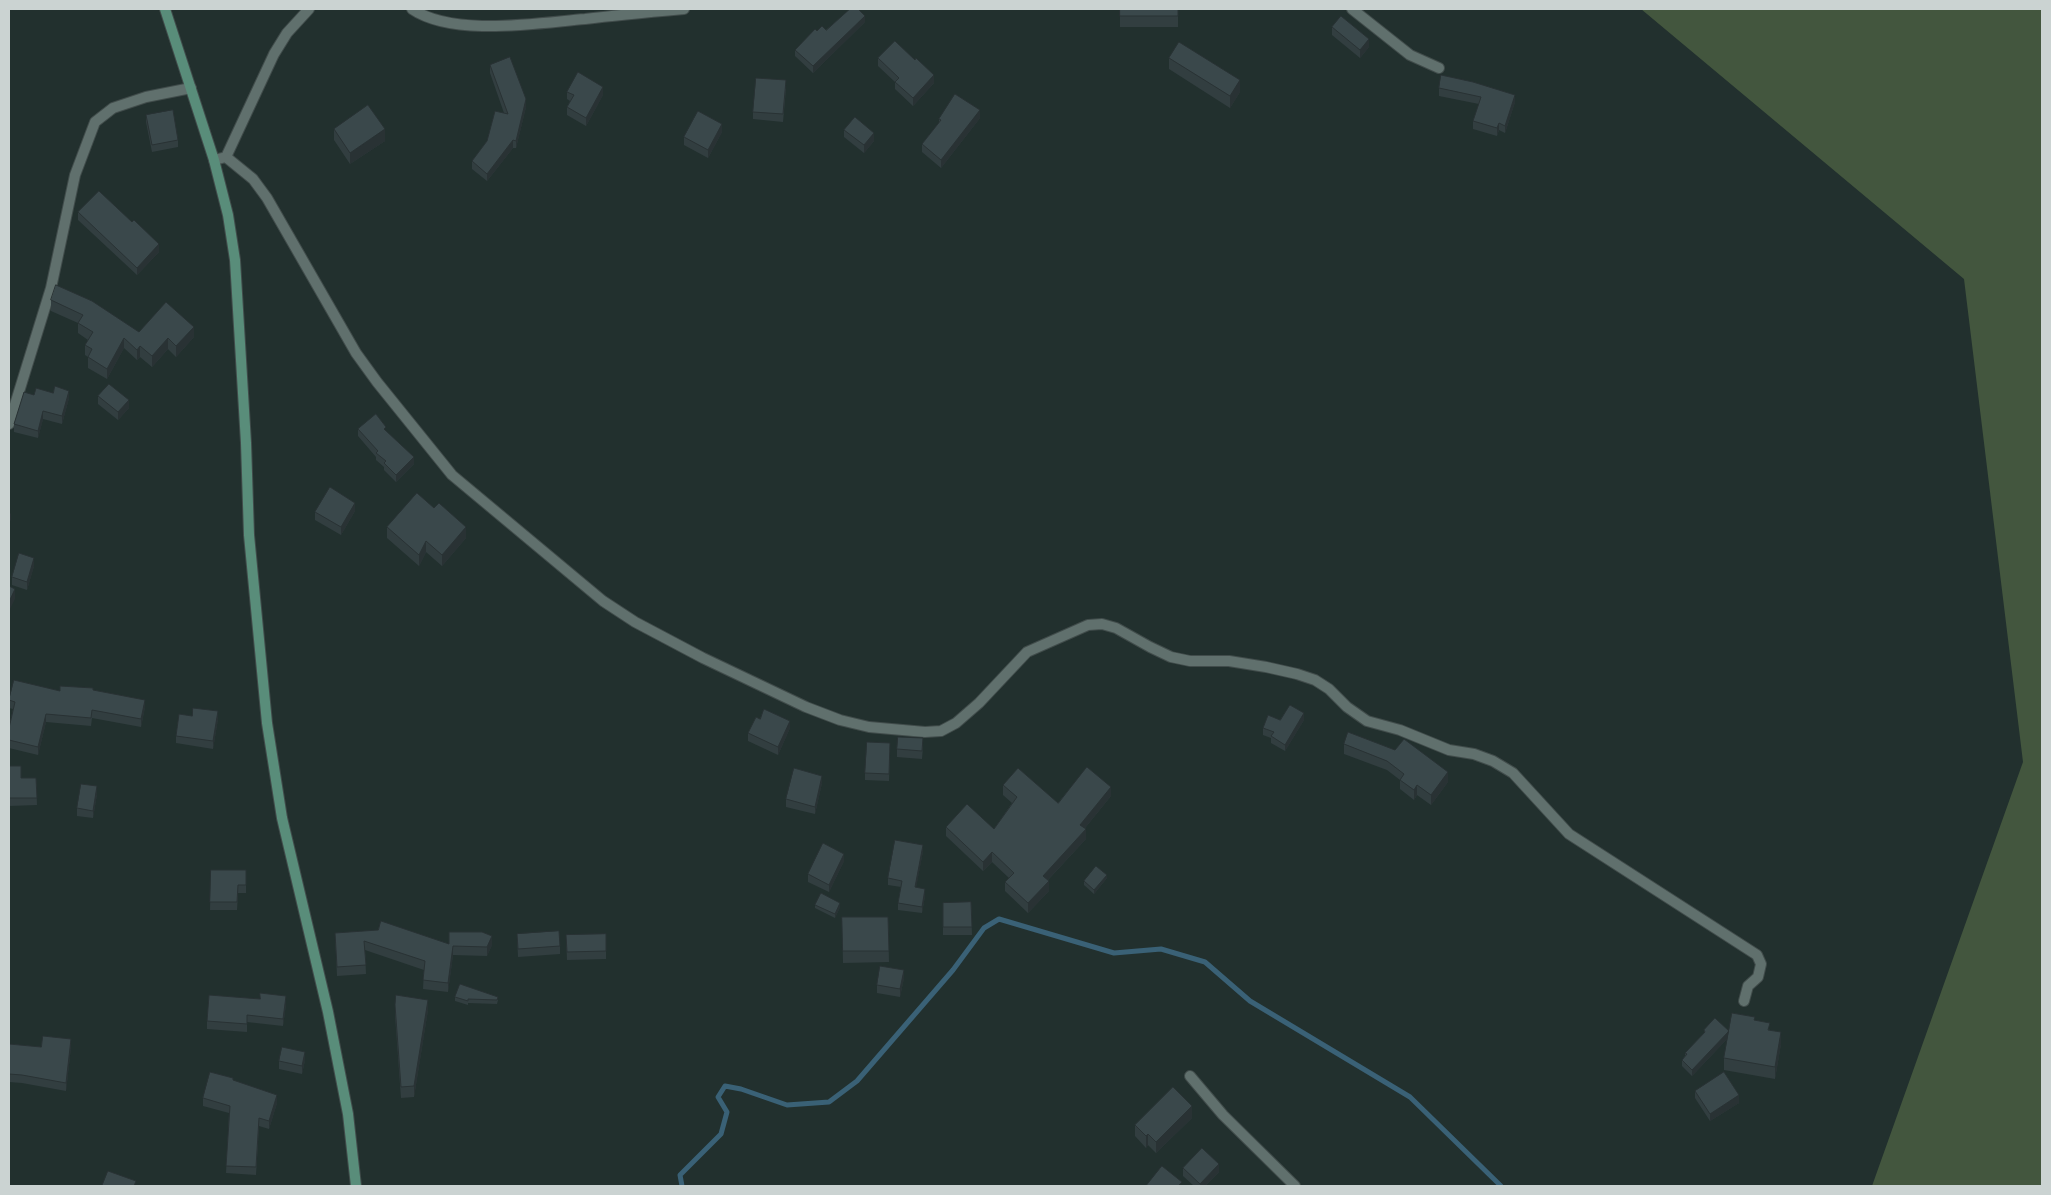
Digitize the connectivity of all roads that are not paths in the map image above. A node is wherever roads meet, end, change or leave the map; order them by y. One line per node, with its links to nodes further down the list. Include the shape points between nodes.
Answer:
1 (165, 9): 7 (main road)
2 (309, 9): 8 (street, via 287,33 274,54)
3 (412, 9): 4 (street, via 438,20 475,26)
4 (684, 9)
5 (1352, 9): 6 (street, via 1410,55)
6 (1439, 68)
7 (191, 88): 9 (main road); 10 (street, via 113,108 95,122 75,175 50,288)
8 (226, 156): 9 (street); 11 (street, via 253,179 267,198 356,353 452,475 603,601 635,622 806,706 840,720 892,730 941,731 956,723 1027,652 1088,625 1116,628 1171,657 1190,661 1229,661 1316,680 1367,721 1400,730 1449,750 1493,760 1513,773 1569,834 1757,955 1761,964 1758,976 1748,986)
9 (214, 160): 13 (main road, via 228,215 234,260 249,535 266,723 282,818 328,1012 348,1114)
10 (9, 424)
11 (1744, 1001)
12 (1190, 1076): 14 (street, via 1223,1115)
13 (356, 1186)
14 (1295, 1186)

